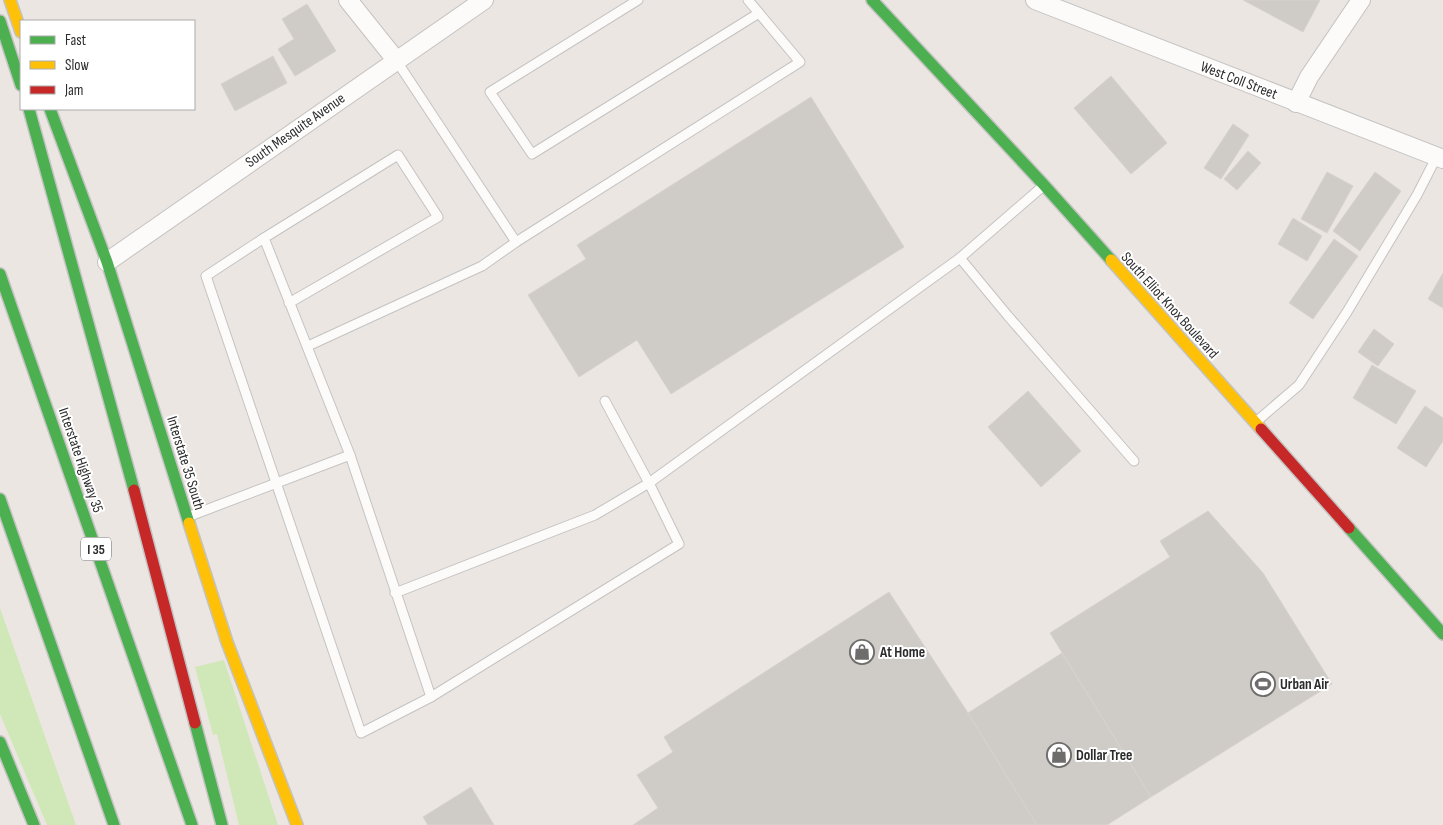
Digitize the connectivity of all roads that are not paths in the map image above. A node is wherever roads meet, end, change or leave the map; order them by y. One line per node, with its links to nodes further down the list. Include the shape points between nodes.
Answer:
1 (10, 0): 11 (main road)
2 (348, 0): 12 (street)
3 (484, 0): 12 (street, South Mesquite Avenue)
4 (638, 0): 9 (lane, via 490,92 532,154)
5 (748, 0): 9 (lane)
6 (872, 0): 18 (main road, South Elliot Knox Boulevard)
7 (1035, 0): 14 (street, West Coll Street)
8 (1361, 0): 14 (street, via 1309,76)
9 (759, 13): 20 (lane, via 800,62)
10 (0, 21): 13 (main road)
11 (20, 29)
12 (396, 60): 20 (lane); 22 (street, South Mesquite Avenue)
13 (20, 82)
14 (1296, 103): 17 (street, West Coll Street)
15 (29, 110): 41 (main road)
16 (50, 110): 22 (main road, Interstate 35 South)
17 (1440, 157): 27 (lane, via 1299,385)
18 (1044, 185): 21 (lane); 27 (main road, South Elliot Knox Boulevard)
19 (264, 238): 24 (lane); 24 (lane, via 398,155 438,217); 30 (lane, via 206,276)
20 (516, 242): 25 (lane, via 482,266)
21 (960, 258): 29 (lane); 31 (lane)
22 (107, 262): 33 (main road, Interstate 35 South)
23 (0, 274): 40 (main road, Interstate Highway 35 / I 35)
24 (290, 303): 25 (lane)
25 (308, 346): 28 (lane)
26 (605, 401): 31 (lane)
27 (1255, 423): 35 (main road, South Elliot Knox Boulevard)
28 (350, 455): 30 (lane); 34 (lane)
29 (1134, 461)
30 (276, 483): 33 (lane); 36 (lane, via 361,733)
31 (649, 483): 34 (lane, via 594,515); 36 (lane, via 680,544)
32 (0, 499): 39 (main road)
33 (187, 517): 42 (main road, Interstate 35 South, via 226,642)
34 (395, 592): 36 (lane)
35 (1443, 634)
36 (431, 697)
37 (0, 742): 38 (main road)
38 (34, 825)
39 (114, 825)
40 (192, 825)
41 (222, 825)
42 (298, 825)

